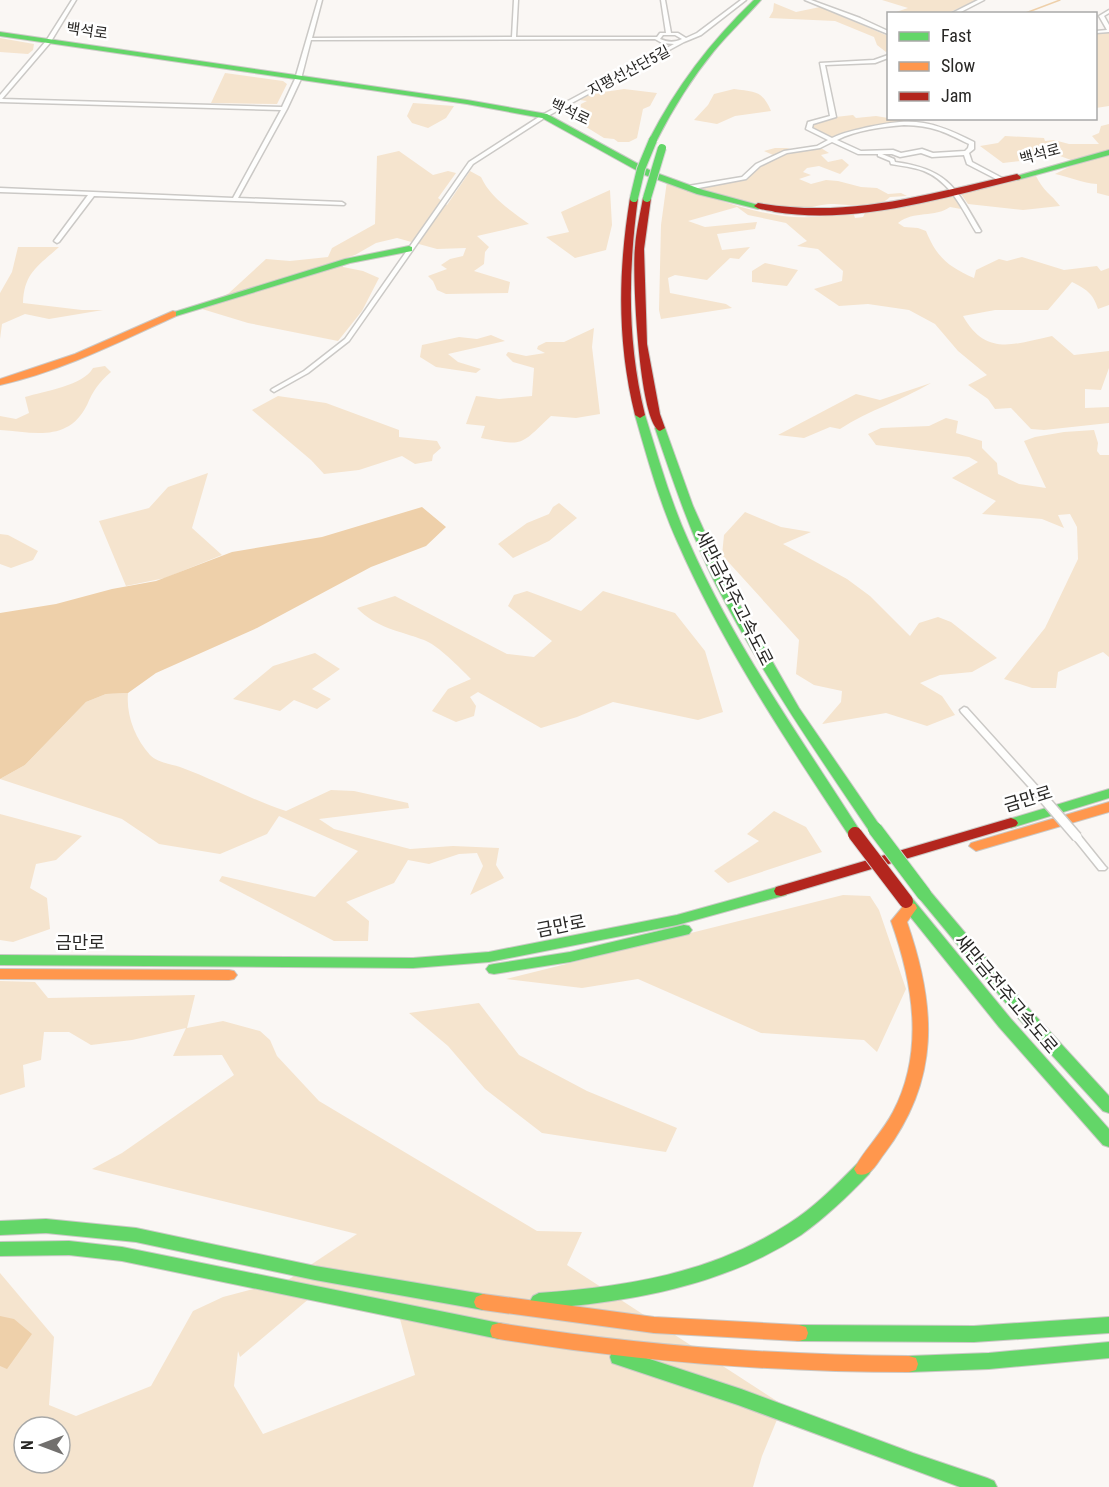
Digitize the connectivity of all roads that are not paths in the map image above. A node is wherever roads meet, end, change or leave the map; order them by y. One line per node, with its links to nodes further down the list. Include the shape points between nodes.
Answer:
1 (74, 0): 22 (street)
2 (320, 0): 20 (street)
3 (516, 0): 18 (street)
4 (663, 0): 15 (street, 지평선산단5길)
5 (744, 0): 17 (street, 지평선산단5길)
6 (758, 0): 31 (main road, 새만금전주고속도로, via 697,64 665,112)
7 (767, 0): 31 (main road, 새만금전주고속도로, via 733,34)
8 (812, 0): 13 (street)
9 (982, 0): 11 (street)
10 (1109, 11): 12 (street, via 1101,16)
11 (956, 12)
12 (1109, 30)
13 (887, 33)
14 (0, 34): 22 (main road, 백석로)
15 (669, 34): 16 (street); 19 (street)
16 (679, 34): 17 (street); 21 (street, via 685,38)
17 (699, 34): 21 (street, 지평선산단5길)
18 (514, 38): 19 (street); 20 (street)
19 (657, 38): 23 (street)
20 (309, 39): 26 (street)
21 (682, 41): 23 (street); 24 (street, 지평선산단5길)
22 (48, 42): 26 (main road, 백석로); 27 (street)
23 (665, 42): 24 (street)
24 (668, 50): 29 (street, 지평선산단5길)
25 (886, 57): 30 (street, via 822,64 833,117 808,126)
26 (298, 79): 28 (street); 29 (main road, 백석로)
27 (0, 99): 28 (street)
28 (284, 110): 41 (street)
29 (544, 116): 36 (main road, 백석로, via 637,168); 45 (street, 지평선산단5길, via 471,163)
30 (833, 140): 33 (street, via 885,125 925,124 972,143); 34 (street, via 860,153); 36 (street, via 818,147 786,152 758,165 744,178)
31 (659, 141): 40 (main road, 새만금전주고속도로, bridge, via 641,169)
32 (1109, 152): 35 (main road, 백석로)
33 (966, 153): 34 (street); 35 (street, via 969,163)
34 (878, 154): 37 (street, via 893,163 925,167)
35 (1002, 180): 37 (main road, 백석로)
36 (689, 188): 37 (main road, 백석로, via 751,206 807,214 861,210)
37 (953, 189): 43 (street)
38 (0, 190): 39 (street)
39 (92, 194): 41 (street); 44 (street)
40 (641, 198): 52 (main road, 새만금전주고속도로, bridge, via 625,252 626,340 640,418 669,508 709,598 777,720); 55 (main road, 새만금전주고속도로, bridge, via 642,344 655,414 687,506 722,584 792,708 875,829 1025,1016)
41 (235, 199): 42 (street)
42 (342, 204)
43 (978, 231)
44 (57, 241)
45 (409, 249): 46 (main road, via 348,261 162,317 79,356); 47 (street, 지평선산단5길, via 347,340 306,372)
46 (0, 382)
47 (274, 390)
48 (964, 710): 51 (street, bridge)
49 (1109, 793): 53 (main road, 금만로, via 677,920 489,957 413,963)
50 (1109, 807): 54 (main road, 금만로, via 680,932 547,961 417,975)
51 (1102, 868)
52 (908, 904): 56 (main road, 새만금전주고속도로, via 1005,1023); 59 (main road, via 898,921 918,975 922,1006 922,1040 915,1081 894,1130 861,1175 827,1208 763,1249 681,1282 620,1295 554,1301)
53 (0, 960)
54 (0, 974)
55 (1109, 1107)
56 (1109, 1140)
57 (0, 1228): 59 (main road, via 97,1228 354,1281)
58 (0, 1249): 61 (main road, via 69,1248 122,1254)
59 (469, 1300): 60 (main road, via 655,1325 817,1334 984,1335)
60 (1109, 1325)
61 (541, 1338): 62 (main road, via 694,1357 837,1364 1048,1358); 63 (main road, via 634,1361 741,1396)
62 (1109, 1350)
63 (987, 1487)

